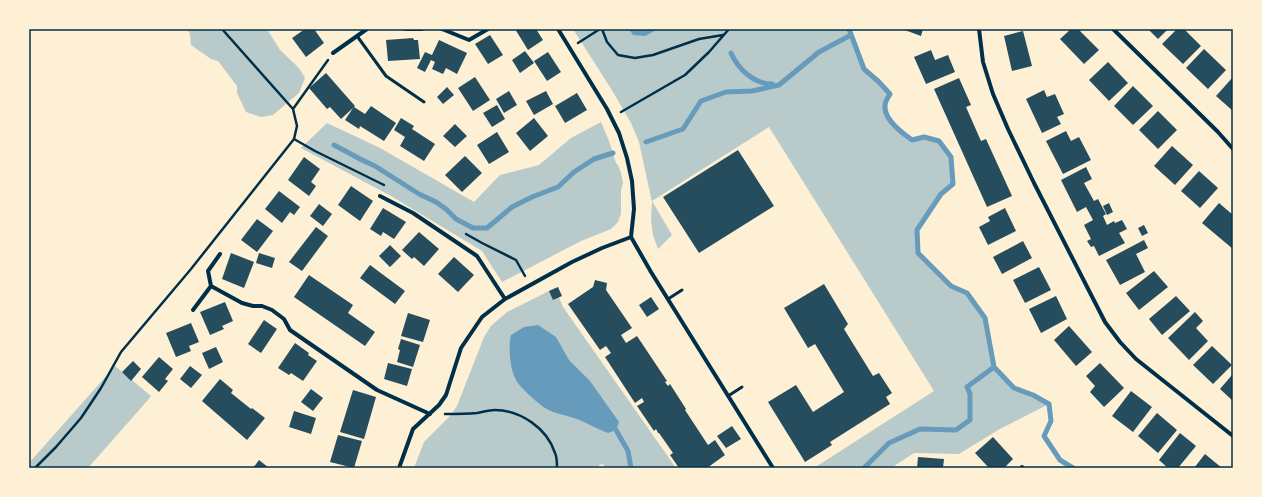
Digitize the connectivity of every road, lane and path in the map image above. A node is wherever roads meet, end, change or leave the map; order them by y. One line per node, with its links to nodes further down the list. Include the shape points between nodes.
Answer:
1 (222, 29): 17 (path)
2 (367, 29): 13 (street)
3 (404, 29): 4 (street)
4 (422, 29)
5 (442, 29): 6 (street, via 469,40)
6 (488, 29)
7 (558, 29): 14 (street)
8 (601, 29): 12 (path, via 607,42 618,55 636,58 653,55 698,39); 14 (path)
9 (729, 29): 12 (path)
10 (979, 29): 31 (street, via 983,62 1008,129 1105,322 1136,359)
11 (1113, 29): 19 (street)
12 (724, 35): 18 (path, via 685,75)
13 (357, 36): 15 (street); 16 (lane, via 386,76)
14 (571, 48): 18 (street)
15 (333, 53): 17 (path)
16 (424, 102)
17 (293, 109): 32 (path, via 297,126 294,138 191,269 121,352 81,418)
18 (612, 118): 21 (street, via 624,148 632,181 634,209)
19 (1233, 149)
20 (380, 196): 25 (street, via 413,214 477,256)
21 (631, 237): 25 (street, via 572,262); 26 (street)
22 (220, 254): 23 (street, via 208,271)
23 (211, 286): 27 (street); 30 (street, via 242,303 272,310 284,319 290,330 377,390)
24 (682, 290): 26 (lane)
25 (505, 299): 30 (street, via 482,317 461,348 446,395)
26 (668, 299): 29 (street)
27 (193, 310)
28 (742, 387): 29 (lane)
29 (728, 396): 35 (street)
30 (430, 414): 33 (street, via 413,429); 34 (path, via 495,410 513,412 527,419 549,440 555,453)
31 (1233, 436)
32 (35, 468)
33 (399, 468)
34 (557, 468)
35 (773, 468)

